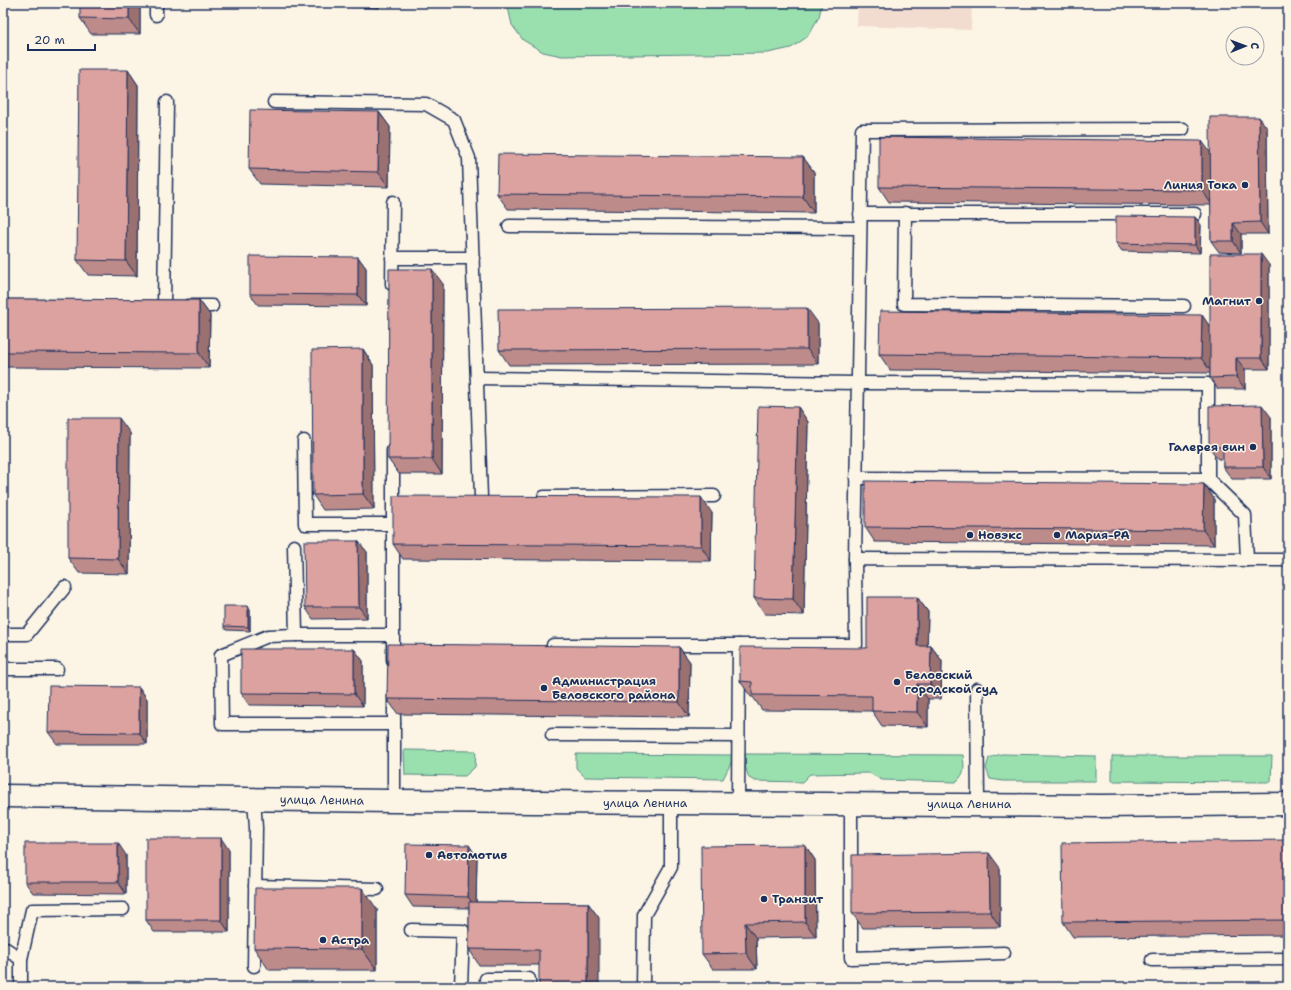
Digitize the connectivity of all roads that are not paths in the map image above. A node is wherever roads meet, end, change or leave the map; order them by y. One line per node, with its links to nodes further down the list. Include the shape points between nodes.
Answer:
1 (167, 102): 14 (lane)
2 (274, 102): 11 (lane, via 426,104 454,120 469,158)
3 (1183, 129): 6 (lane, via 862,130)
4 (393, 202): 10 (lane)
5 (905, 213): 6 (lane); 7 (lane); 16 (lane, via 904,304)
6 (860, 214): 9 (lane)
7 (1195, 214)
8 (509, 226): 9 (lane)
9 (860, 228): 18 (lane)
10 (392, 258): 11 (lane); 12 (lane)
11 (473, 258): 17 (lane)
12 (392, 298)
13 (149, 306): 14 (lane)
14 (172, 306): 15 (lane)
15 (212, 306)
16 (1184, 306)
17 (478, 378): 18 (lane); 24 (lane, via 477,497)
18 (858, 383): 21 (lane); 22 (lane, via 1208,384)
19 (304, 441): 26 (lane, via 305,524)
20 (393, 442): 26 (lane, via 397,498)
21 (856, 478): 22 (lane); 28 (lane)
22 (1208, 479): 29 (lane, via 1245,515)
23 (714, 496): 25 (lane)
24 (496, 497)
25 (535, 497)
26 (393, 524): 34 (lane)
27 (294, 546): 33 (lane)
28 (855, 559): 29 (lane); 36 (lane, via 856,645)
29 (1247, 560): 30 (lane)
30 (1288, 560)
31 (65, 587): 32 (lane, via 27,634)
32 (3, 634)
33 (296, 635): 34 (lane); 40 (lane, via 268,636 221,656 222,724)
34 (393, 635): 40 (lane)
35 (553, 645): 36 (lane)
36 (740, 645): 42 (lane)
37 (3, 669): 38 (lane)
38 (57, 669)
39 (977, 689): 49 (lane)
40 (394, 724): 45 (lane)
41 (552, 735): 42 (lane)
42 (738, 736): 47 (lane)
43 (3, 796): 44 (street, улица Ленина)
44 (254, 799): 45 (street, улица Ленина); 51 (lane)
45 (394, 801): 46 (street, улица Ленина)
46 (671, 803): 47 (street, улица Ленина); 65 (lane, via 671,867 644,915)
47 (738, 803): 48 (street, улица Ленина)
48 (851, 804): 49 (street, улица Ленина); 56 (lane, via 851,958)
49 (978, 804): 50 (street, улица Ленина)
50 (1288, 804)
51 (255, 886): 52 (lane); 60 (lane)
52 (377, 889)
53 (123, 909): 57 (lane, via 32,910)
54 (411, 930): 63 (lane, via 463,931)
55 (3, 947): 57 (lane)
56 (1004, 953)
57 (21, 958): 62 (lane)
58 (1288, 959): 59 (lane)
59 (1152, 960)
60 (254, 966)
61 (486, 979): 64 (lane, via 529,979)
62 (21, 987)
63 (462, 987)
64 (529, 987)
65 (643, 987)

